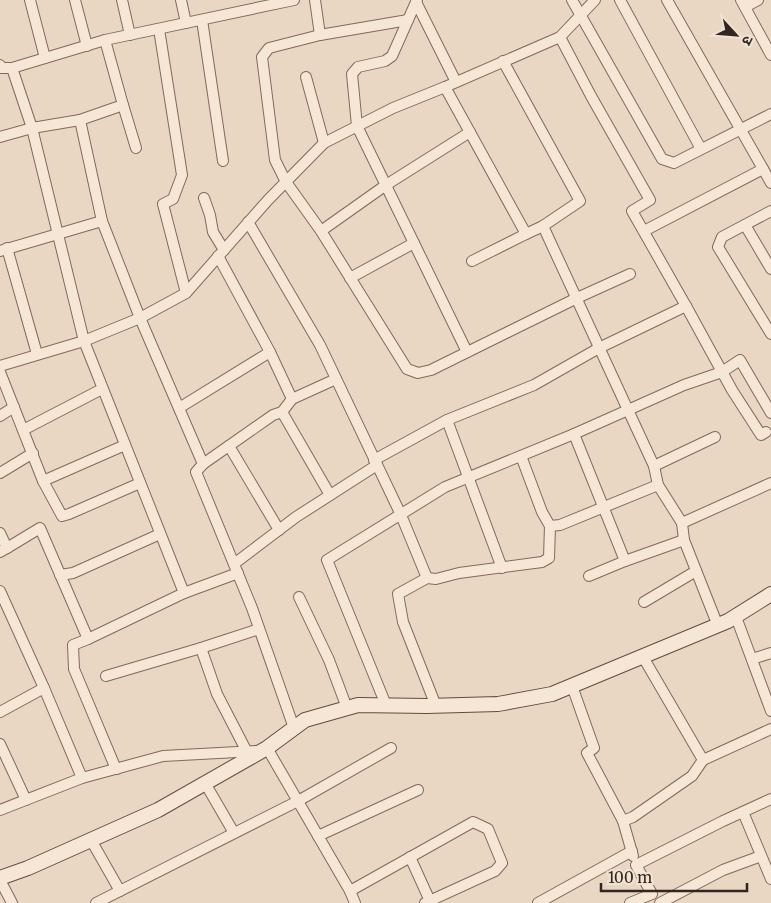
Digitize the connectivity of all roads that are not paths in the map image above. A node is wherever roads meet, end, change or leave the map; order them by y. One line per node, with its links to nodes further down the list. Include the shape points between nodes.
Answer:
1 (30, 0): 26 (street)
2 (75, 0): 24 (street)
3 (122, 0): 20 (street)
4 (181, 0): 18 (street)
5 (294, 0): 13 (street)
6 (315, 0): 21 (street)
7 (572, 0): 15 (street)
8 (595, 0): 15 (street)
9 (620, 0): 43 (street)
10 (666, 0): 38 (street)
11 (758, 0): 14 (street)
12 (417, 1): 17 (street); 31 (street)
13 (252, 4): 16 (street)
14 (743, 4): 25 (street)
15 (580, 14): 22 (street); 43 (street, via 662,159 674,163)
16 (202, 20): 18 (street); 44 (street)
17 (408, 20): 21 (street); 36 (street, via 392,56 358,67 352,74)
18 (186, 23): 19 (street)
19 (159, 29): 20 (street); 66 (street, via 182,175 173,199 164,204)
20 (130, 35): 23 (street)
21 (320, 35): 46 (street, via 269,48 262,57 275,160)
22 (560, 36): 27 (street); 56 (street, via 650,200 632,211)
23 (105, 40): 24 (street); 33 (street)
24 (87, 46): 26 (street)
25 (771, 55)
26 (45, 58): 29 (street)
27 (503, 61): 31 (street); 54 (street, via 580,201)
28 (0, 67): 29 (street)
29 (12, 68): 37 (street)
30 (306, 78): 41 (street)
31 (456, 82): 32 (street)
32 (445, 87): 36 (street); 39 (street)
33 (123, 105): 35 (street); 42 (street)
34 (771, 114): 38 (street)
35 (80, 120): 37 (street); 51 (street)
36 (356, 126): 41 (street); 48 (street)
37 (32, 128): 40 (street); 57 (street)
38 (741, 130): 43 (street); 45 (street)
39 (470, 132): 48 (street); 58 (street)
40 (0, 137)
41 (324, 143): 46 (street)
42 (136, 148)
43 (701, 149)
44 (223, 161)
45 (763, 169): 47 (street); 56 (street)
46 (286, 182): 52 (street); 55 (street)
47 (771, 183)
48 (386, 185): 55 (street); 59 (street)
49 (204, 198): 61 (street)
50 (771, 211): 53 (street)
51 (102, 221): 57 (street); 69 (street)
52 (248, 222): 61 (street); 79 (street, via 320,344)
53 (744, 225): 63 (street); 70 (street, via 722,237 718,247)
54 (543, 226): 58 (street); 67 (street)
55 (321, 231): 65 (street)
56 (644, 231): 68 (street)
57 (58, 234): 60 (street); 71 (street)
58 (526, 234): 62 (street)
59 (414, 243): 65 (street); 74 (street)
60 (3, 249): 75 (street)
61 (221, 253): 66 (street); 73 (street)
62 (472, 261)
63 (771, 270)
64 (630, 274): 67 (street)
65 (350, 278): 74 (street, via 408,368 418,372 431,370)
66 (186, 293): 69 (street)
67 (577, 298): 72 (street); 74 (street)
68 (686, 306): 72 (street); 78 (street)
69 (140, 318): 71 (street); 83 (street)
70 (771, 334)
71 (84, 341): 75 (street); 80 (street)
72 (600, 348): 84 (street); 88 (street, via 534,385)
73 (270, 352): 81 (street); 83 (street)
74 (467, 352)
75 (38, 354): 76 (street)
76 (0, 366)
77 (0, 372): 82 (street)
78 (722, 372): 84 (street); 86 (street, via 740,360); 91 (street, via 761,435)
79 (336, 379): 81 (street); 97 (street)
80 (102, 389): 89 (street); 93 (street)
81 (292, 399): 85 (street)
82 (14, 407): 87 (street); 89 (street)
83 (179, 408): 98 (street)
84 (628, 410): 90 (street); 99 (street)
85 (282, 412): 94 (street); 106 (street)
86 (771, 413)
87 (0, 416)
88 (446, 420): 97 (street); 101 (street)
89 (23, 430): 95 (street)
90 (574, 434): 96 (street); 107 (street)
91 (770, 435)
92 (714, 437): 99 (street)
93 (125, 445): 102 (street); 103 (street)
94 (229, 446): 98 (street); 111 (street)
95 (33, 453): 100 (street); 102 (street)
96 (521, 456): 101 (street); 110 (street)
97 (376, 462): 106 (street); 108 (street)
98 (203, 464): 117 (street, via 196,472)
99 (654, 466): 105 (street)
100 (0, 473)
101 (468, 478): 108 (street); 118 (street)
102 (44, 481): 103 (street, via 62,516)
103 (140, 483): 113 (street)
104 (771, 483): 109 (street)
105 (658, 485): 107 (street); 109 (street)
106 (330, 495): 111 (street)
107 (604, 508): 110 (street); 116 (street)
108 (401, 515): 122 (street); 139 (street, via 327,560)
109 (682, 523): 114 (street)
110 (550, 526): 118 (street, via 550,558)
111 (279, 530): 117 (street)
112 (0, 533): 115 (street)
113 (160, 534): 120 (street); 124 (street)
114 (684, 540): 116 (street); 119 (street)
115 (4, 550): 120 (street, via 40,528)
116 (625, 561): 121 (street)
117 (236, 568): 124 (street); 130 (street)
118 (502, 568): 122 (street)
119 (696, 571): 127 (street); 129 (street)
120 (60, 575): 131 (street)
121 (589, 576)
122 (427, 578): 140 (street, via 398,594 403,622)
123 (0, 592): 138 (street)
124 (184, 593): 131 (street)
125 (771, 594): 128 (street)
126 (299, 597): 141 (street, via 329,660)
127 (644, 602)
128 (736, 617): 129 (street); 135 (street)
129 (718, 626): 134 (street)
130 (259, 629): 132 (street); 144 (street)
131 (88, 639): 150 (street, via 73,645 74,669)
132 (201, 648): 136 (street); 148 (street, via 217,694)
133 (771, 653): 135 (street)
134 (643, 657): 137 (street); 149 (street)
135 (752, 659): 142 (street)
136 (106, 676)
137 (572, 686): 140 (street, via 552,694 498,704); 159 (street, via 594,748 587,753)
138 (44, 688): 143 (street); 151 (street)
139 (386, 705): 140 (street); 141 (street)
140 (436, 706)
141 (347, 708): 144 (street, via 304,720)
142 (771, 711)
143 (0, 712)
144 (294, 728): 148 (street)
145 (771, 729): 149 (street)
146 (0, 744): 155 (street)
147 (391, 748): 156 (street)
148 (258, 750): 150 (street, via 163,756); 152 (street); 156 (street)
149 (703, 760): 159 (street, via 692,776)
150 (117, 769): 151 (street)
151 (82, 778): 155 (street)
152 (205, 783): 160 (street); 162 (street, via 158,810)
153 (418, 790): 161 (street)
154 (771, 799): 158 (street)
155 (26, 800): 157 (street)
156 (298, 801): 160 (street); 161 (street)
157 (0, 810)
158 (743, 812): 164 (street); 166 (street)
159 (623, 821): 163 (street)
160 (234, 833): 169 (street)
161 (318, 836): 170 (street)
162 (92, 840): 167 (street); 169 (street)
163 (632, 851): 166 (street); 176 (street)
164 (761, 856): 168 (street); 178 (street, via 723,870)
165 (410, 857): 170 (street); 172 (street); 172 (street, via 473,822 488,829 502,863 495,871)
166 (636, 865): 171 (street)
167 (0, 879): 173 (street)
168 (771, 879)
169 (120, 891): 174 (street)
170 (350, 891): 175 (street)
171 (652, 894): 177 (street); 178 (street)
172 (428, 902)
173 (12, 903)
174 (96, 903)
175 (354, 903)
176 (538, 903)
177 (630, 903)
178 (659, 903)

